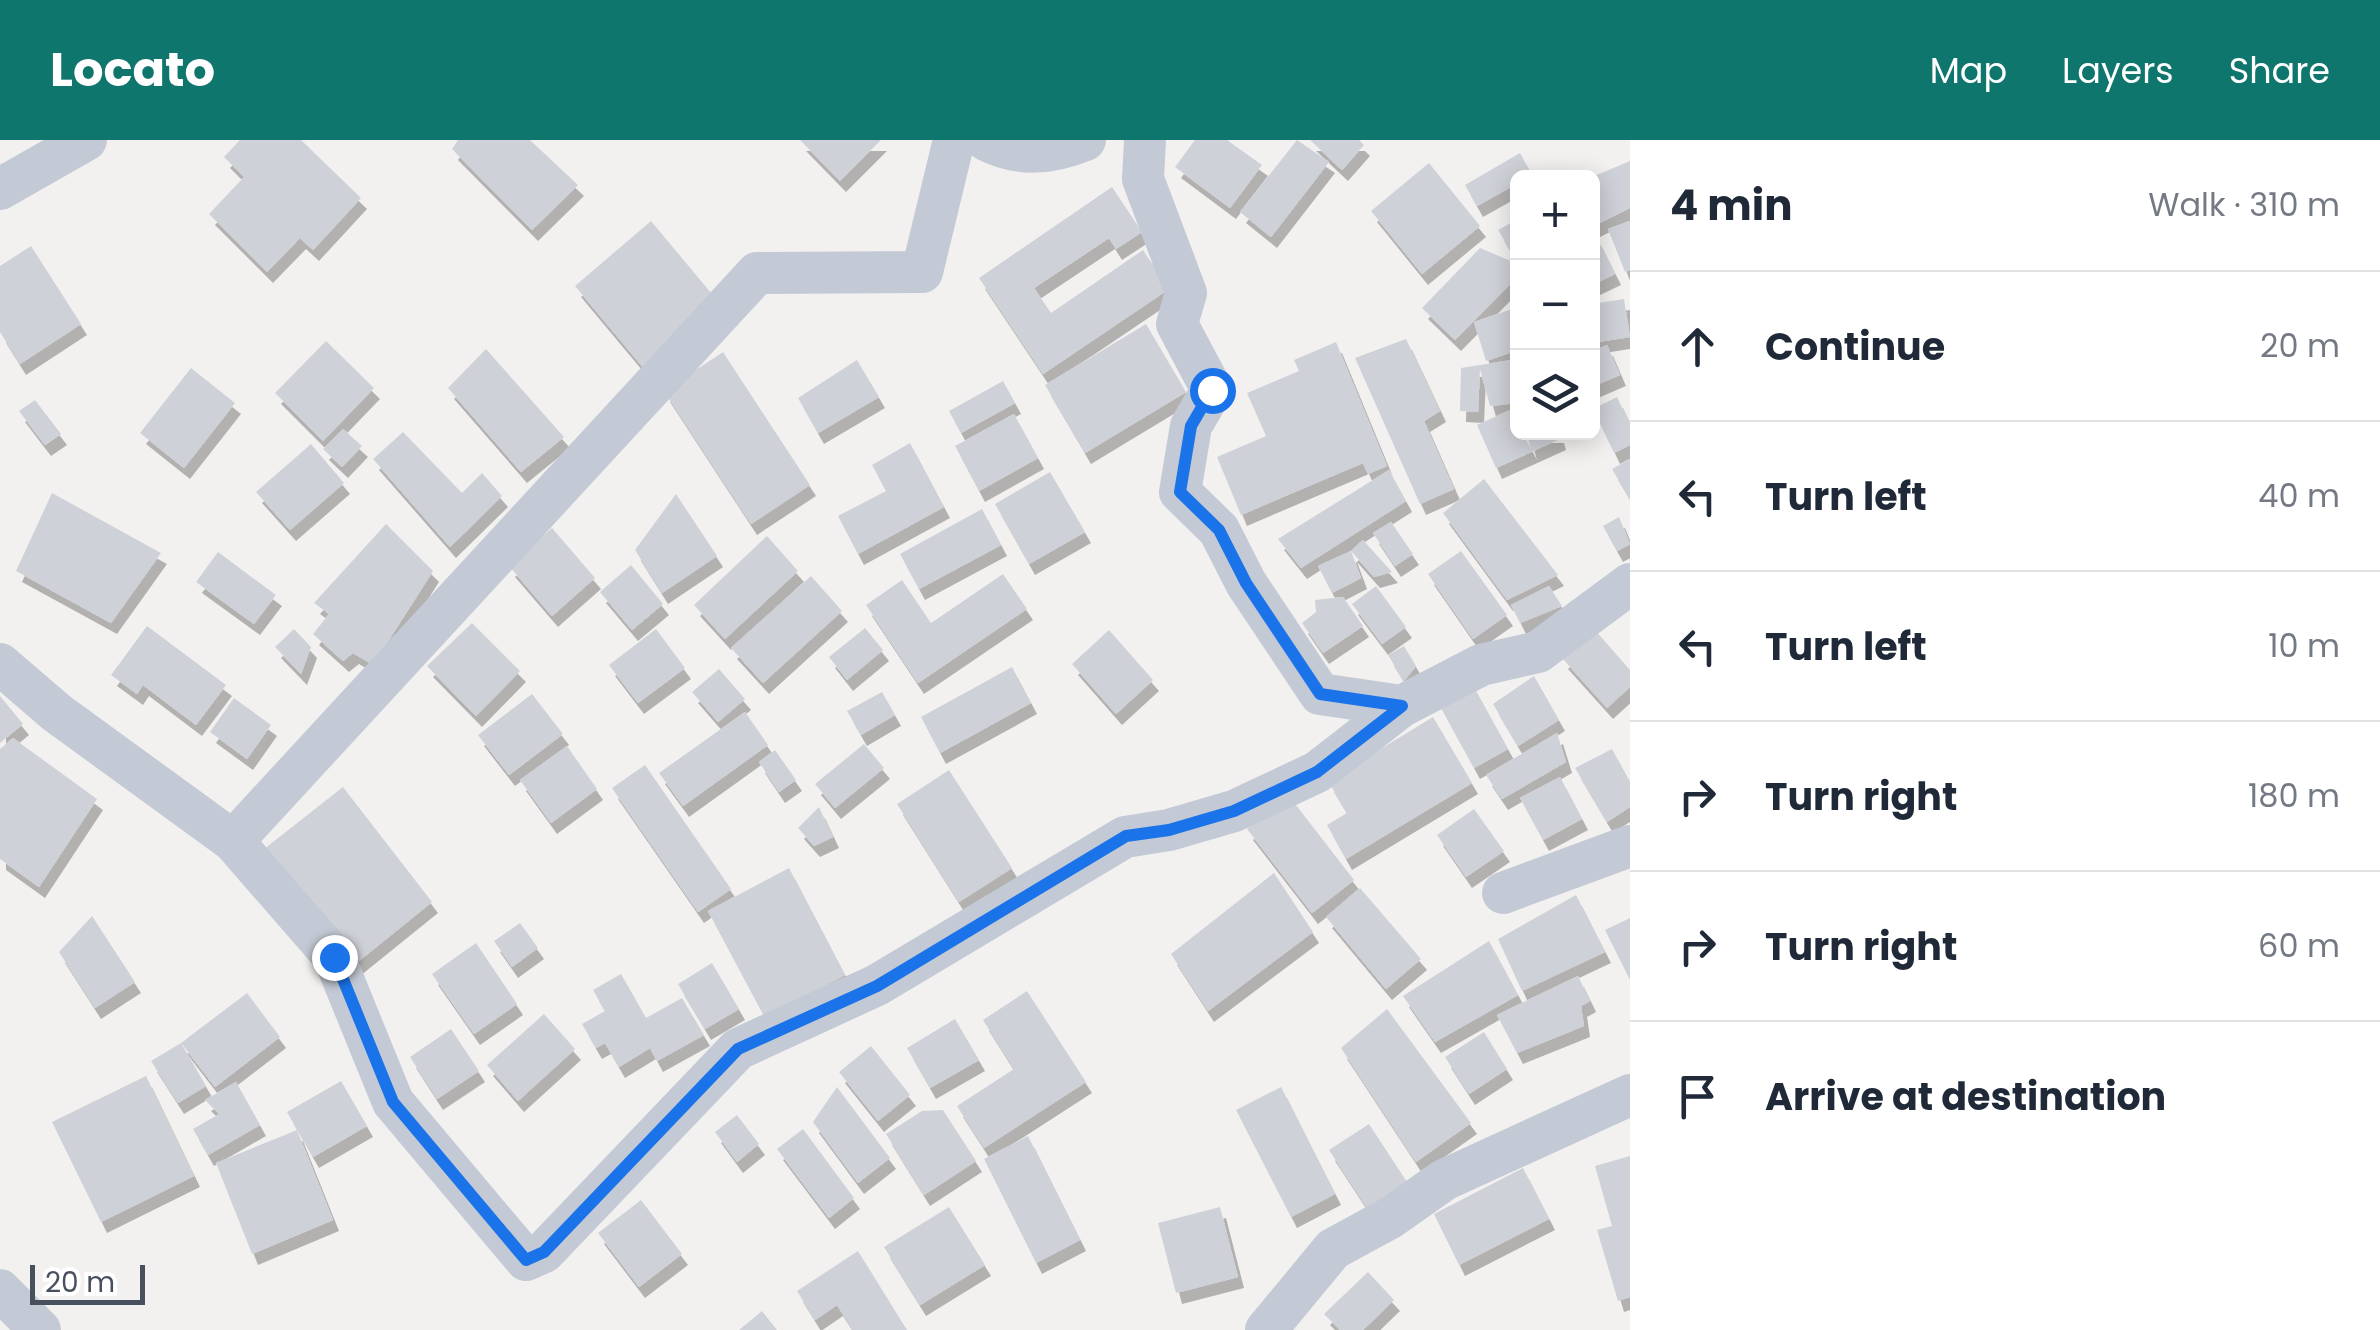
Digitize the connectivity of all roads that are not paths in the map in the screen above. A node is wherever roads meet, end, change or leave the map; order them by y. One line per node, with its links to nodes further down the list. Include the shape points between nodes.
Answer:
1 (86, 140): 6 (street)
2 (954, 140): 10 (street, via 922,272 756,273)
3 (986, 140): 4 (street, via 1010,153 1062,150)
4 (1085, 140)
5 (1145, 140): 9 (street, via 1144,179 1186,293 1177,324 1212,390 1191,426 1180,492 1219,530 1320,694)
6 (0, 189)
7 (1630, 584): 9 (street, via 1538,652 1481,665)
8 (0, 664): 10 (street, via 57,714)
9 (1402, 706): 10 (street, via 1317,772 1234,811 1126,836 877,986 738,1049 544,1252 526,1260 393,1102 334,957)
10 (233, 840)
11 (1630, 846): 12 (street)
12 (1503, 893)
13 (1630, 1095): 16 (street, via 1444,1180 1333,1249)
14 (0, 1290): 15 (street)
15 (40, 1330)
16 (1266, 1330)

